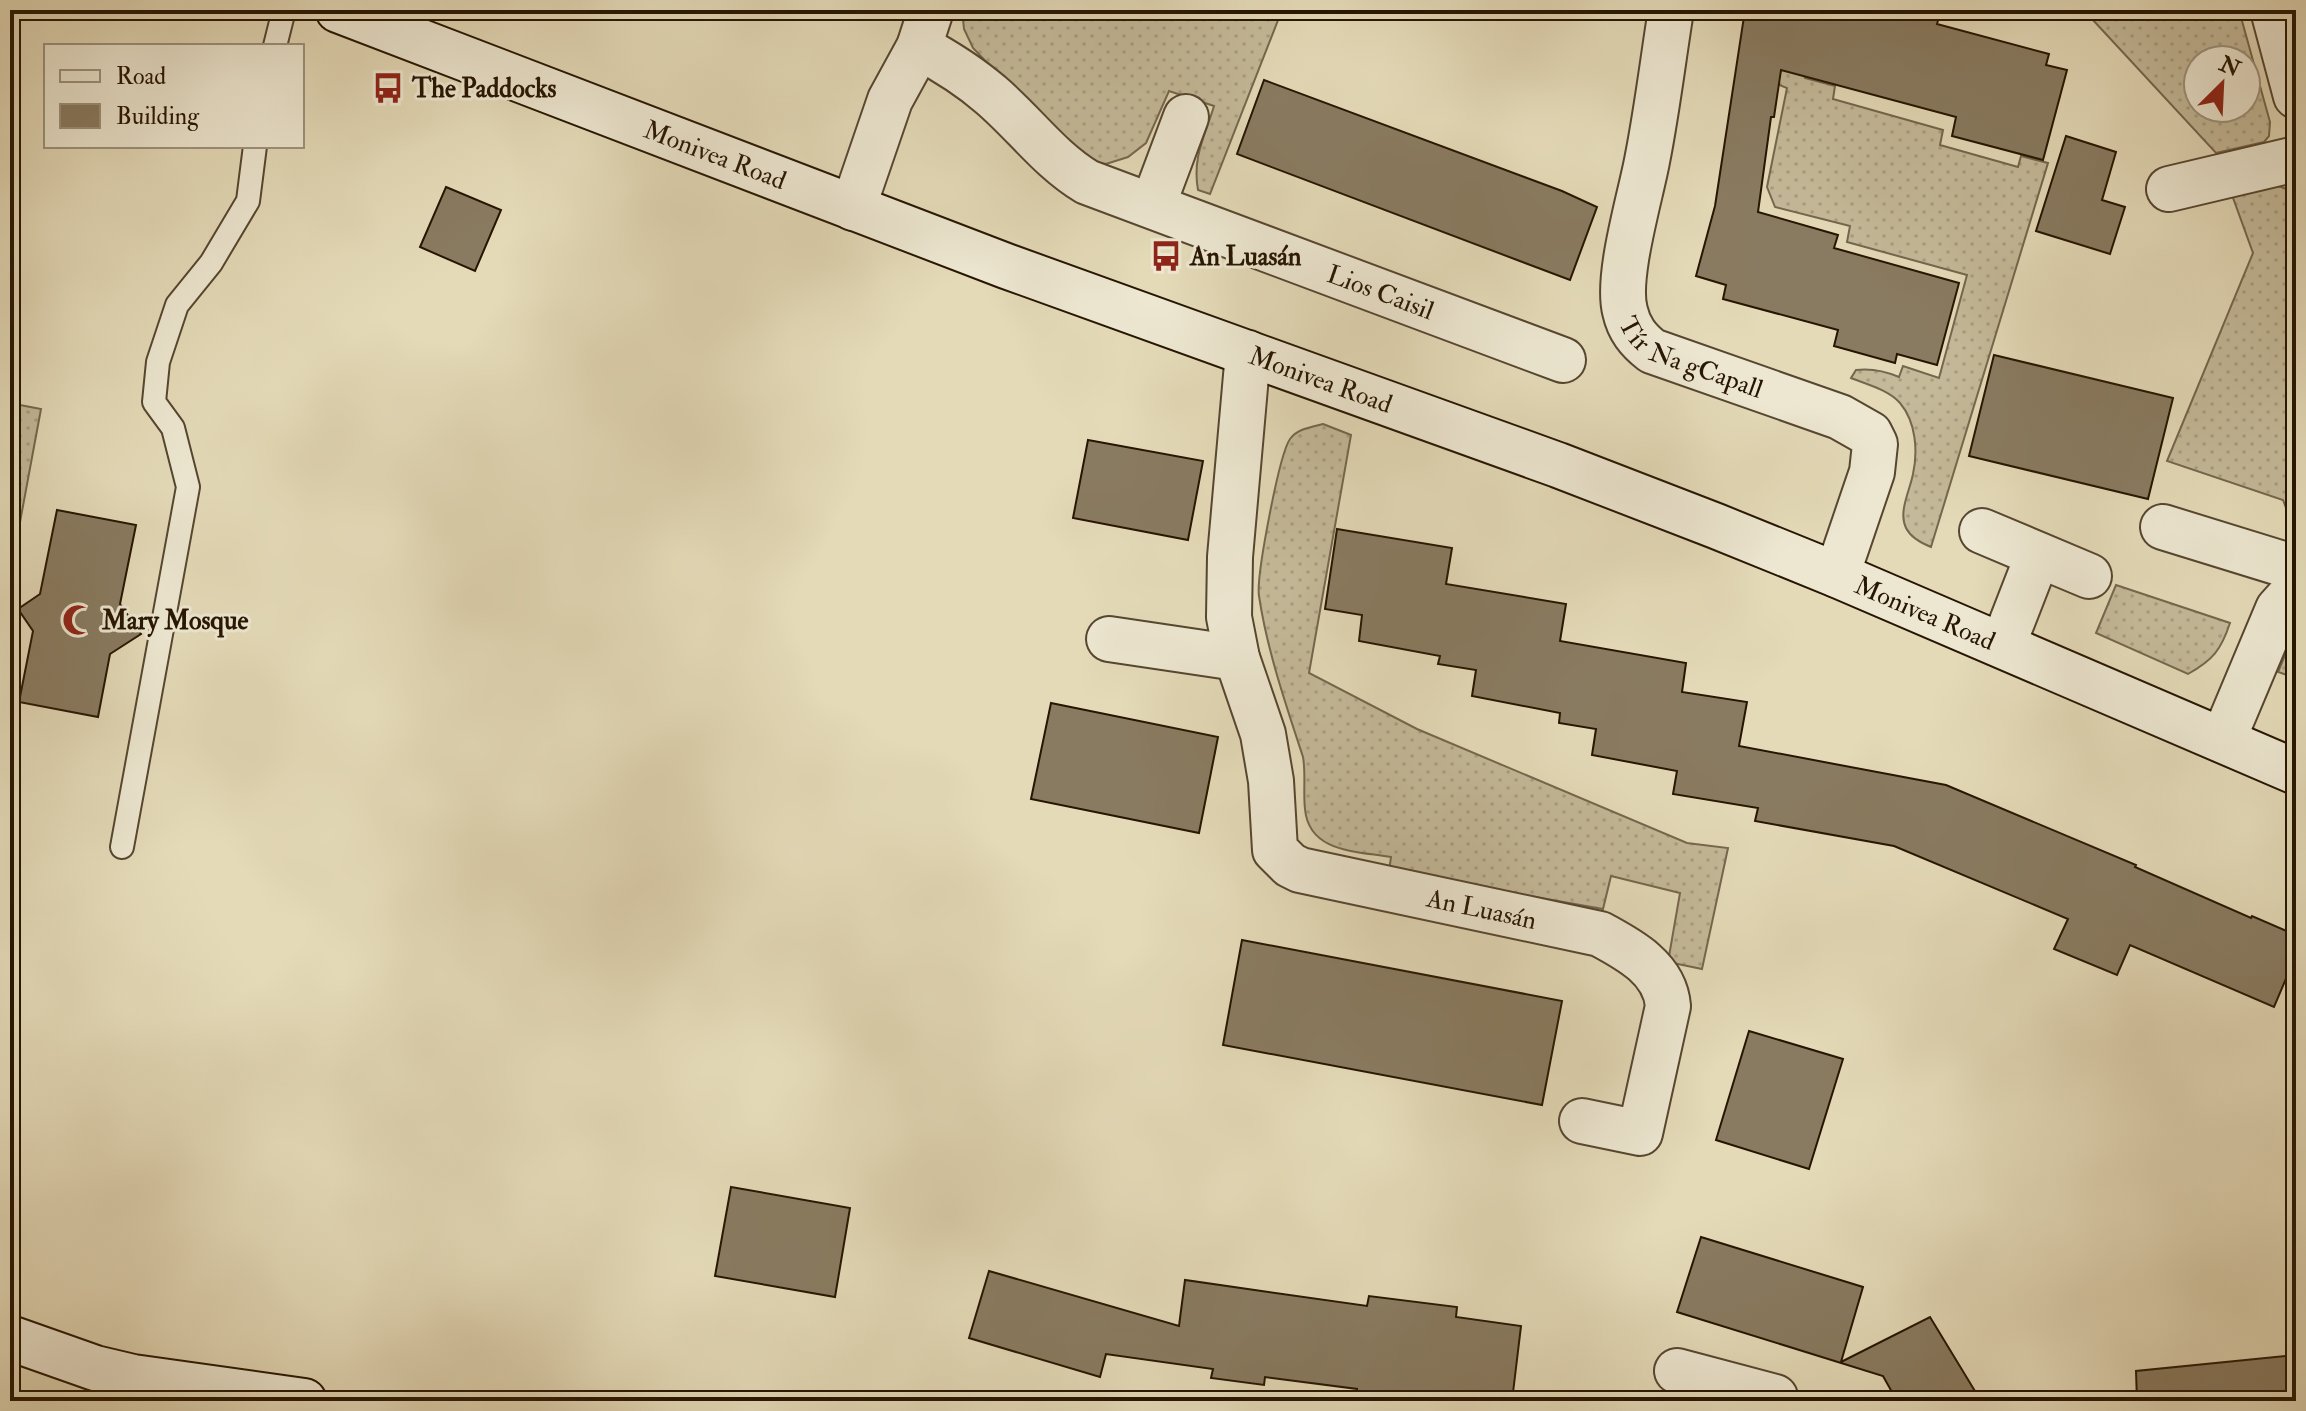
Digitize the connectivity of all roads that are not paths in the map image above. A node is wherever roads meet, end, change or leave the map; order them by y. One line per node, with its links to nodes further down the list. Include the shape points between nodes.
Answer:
1 (284, 10): 7 (lane)
2 (338, 10): 5 (street, Monivea Road)
3 (1671, 10): 21 (street, Tír Na gCapall, via 1624,274 1625,311 1632,330 1652,351 1840,417 1870,434 1875,444 1872,472)
4 (2273, 10): 8 (street)
5 (412, 23): 14 (street, Monivea Road)
6 (925, 29): 13 (street, Lios Caisil, via 951,64 992,95 1068,170); 14 (street, Lios Caisil, via 890,100)
7 (276, 44)
8 (2296, 96)
9 (1186, 117): 13 (street)
10 (255, 148): 29 (lane, via 248,201 211,263 177,305 158,362 154,402 173,428 188,487)
11 (2296, 159): 12 (street)
12 (2169, 189)
13 (1153, 205): 16 (street, Lios Caisil)
14 (853, 208): 15 (street, Monivea Road)
15 (1248, 353): 21 (street, Monivea Road); 26 (street, An Luasán, via 1229,595)
16 (1563, 360)
17 (2163, 527): 20 (street)
18 (1982, 531): 19 (street)
19 (2038, 555): 22 (street); 25 (street)
20 (2296, 568)
21 (1837, 575): 25 (street, Monivea Road)
22 (2089, 576)
23 (2296, 589): 27 (street, via 2278,609)
24 (1109, 639): 26 (street)
25 (2003, 645): 27 (street, Monivea Road)
26 (1237, 658): 30 (street, An Luasán, via 1263,734 1275,850 1290,865 1600,934 1652,968 1668,1006 1640,1133)
27 (2223, 740): 28 (street, Monivea Road)
28 (2296, 772)
29 (122, 847)
30 (1582, 1121)
31 (10, 1338): 34 (street, via 133,1377)
32 (1677, 1371): 33 (street)
33 (1777, 1400)
34 (304, 1401)

